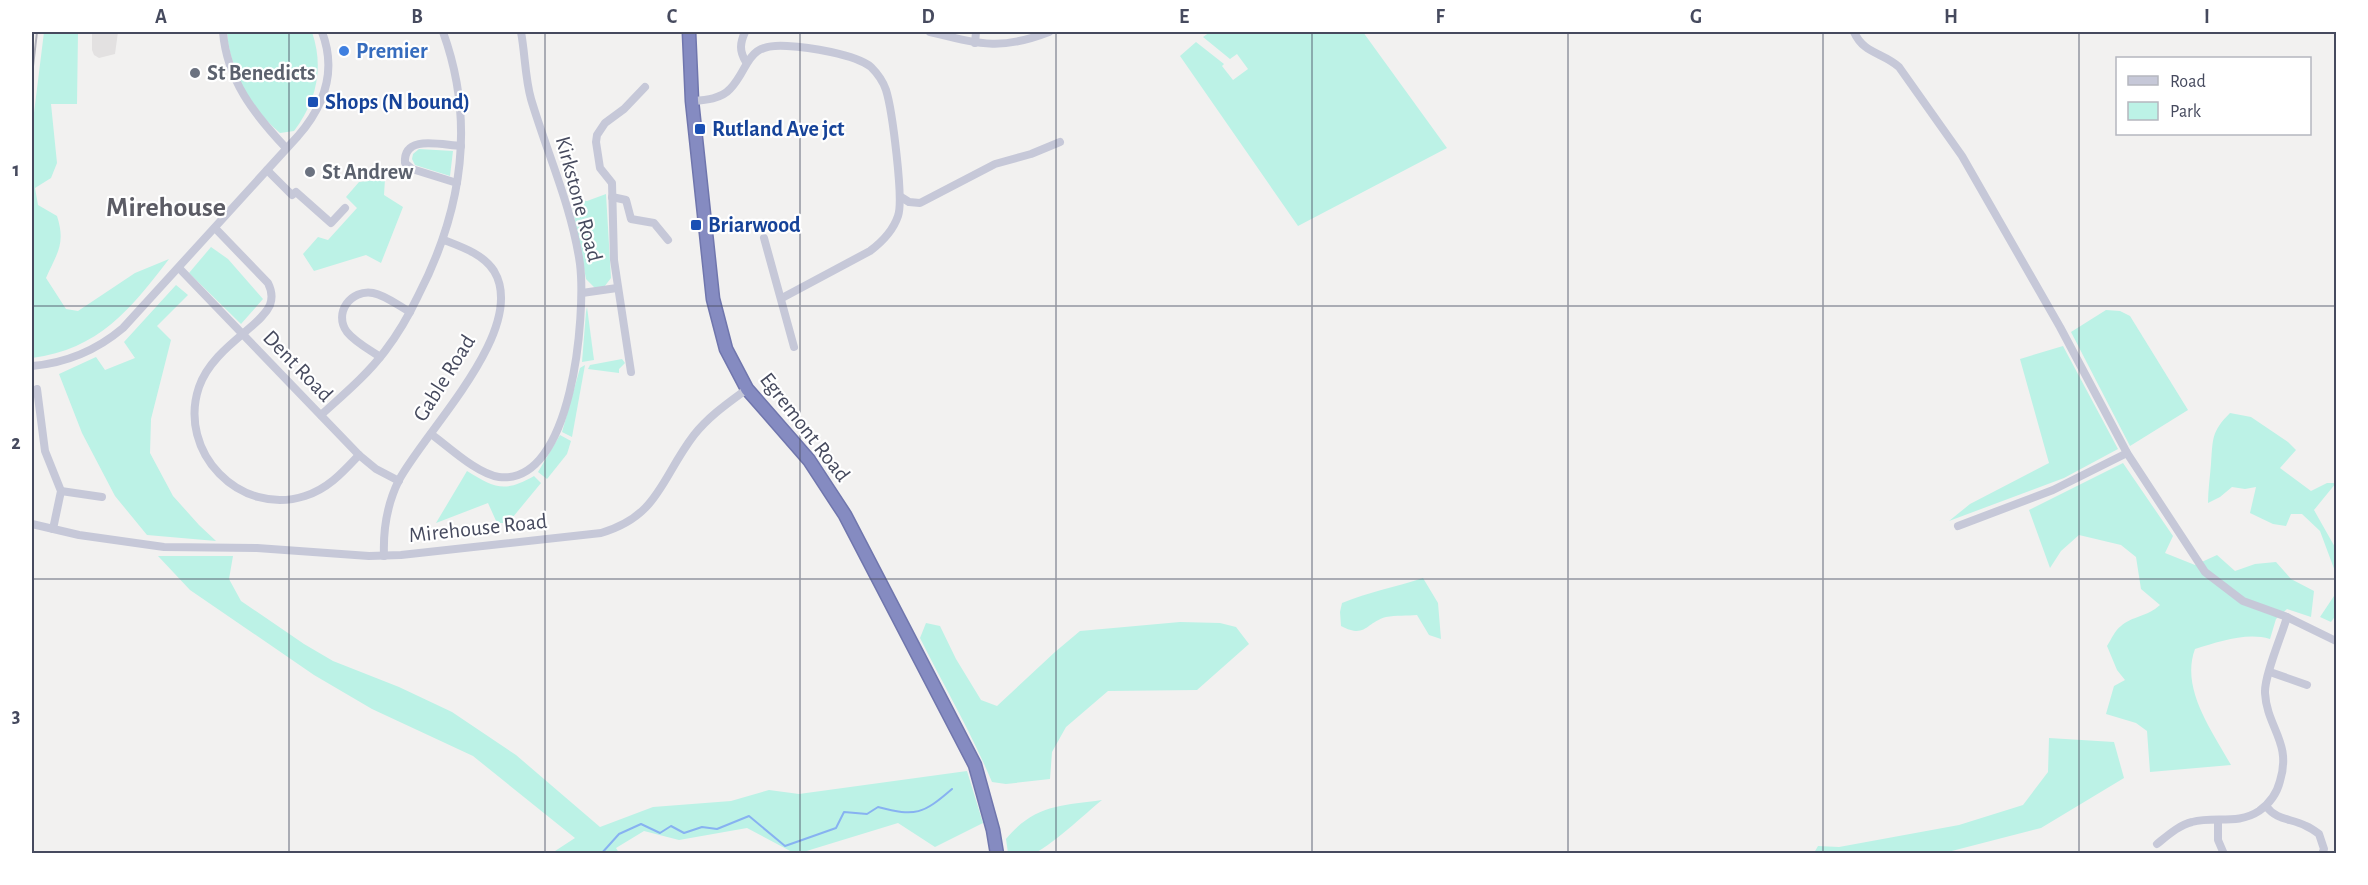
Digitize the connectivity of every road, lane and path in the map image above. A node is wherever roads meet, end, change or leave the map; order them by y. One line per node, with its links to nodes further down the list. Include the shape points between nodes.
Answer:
1 (223, 32): 17 (street, via 236,83 267,129)
2 (322, 32): 17 (street, via 329,59 325,92 315,114)
3 (443, 32): 16 (street, via 460,101)
4 (521, 32): 29 (street, Kirkstone Road, via 530,96 574,234)
5 (689, 32): 14 (highway, Egremont Road)
6 (745, 32): 12 (street, via 740,52)
7 (934, 32): 11 (street)
8 (976, 32): 11 (street)
9 (1049, 32): 11 (street, via 1027,41)
10 (1854, 32): 41 (street, via 1862,46 1899,67 1962,156)
11 (975, 43)
12 (746, 62): 14 (street, via 730,89 719,96); 21 (street, via 758,51 789,45 842,55 872,69 882,81 888,99)
13 (645, 87): 20 (street, via 597,135 600,168 612,183)
14 (692, 101): 38 (highway, Egremont Road, via 713,299 726,349)
15 (1060, 142): 21 (street, via 995,164 920,203)
16 (460, 146): 19 (street); 19 (street, via 415,143 404,156 412,169)
17 (286, 148): 18 (street)
18 (267, 170): 22 (street, via 292,195 296,192 331,223); 23 (street)
19 (457, 183): 25 (street)
20 (612, 197): 26 (street, via 626,200 631,219 654,223); 28 (street)
21 (902, 197): 30 (street, via 898,217 882,241 855,260)
22 (345, 208)
23 (214, 228): 27 (street); 32 (street, via 272,292 266,313)
24 (764, 238): 30 (street)
25 (444, 240): 31 (street); 40 (street, Gable Road, via 470,250 487,263 498,281 501,302 497,324 473,374)
26 (668, 240)
27 (179, 268): 32 (street, Dent Road); 35 (street, via 131,321 94,349)
28 (617, 288): 29 (street); 36 (street)
29 (582, 293): 40 (street, Kirkstone Road, via 569,393 557,429 537,464 513,477 492,476)
30 (782, 298): 33 (street)
31 (410, 312): 34 (street); 34 (street, via 372,292 361,293 347,302 342,318 345,328 351,337)
32 (242, 334): 39 (street, Dent Road); 42 (street, via 207,370 195,406 199,443 220,476 254,496 293,499 330,484)
33 (794, 347)
34 (380, 357): 39 (street)
35 (32, 366)
36 (631, 372)
37 (37, 389): 44 (street, via 45,451)
38 (747, 389): 49 (street, Mirehouse Road, via 709,418 652,502 629,523 601,533); 57 (highway, Egremont Road, via 809,460 845,515 975,765)
39 (321, 415): 42 (street, Dent Road)
40 (431, 434): 43 (street, Gable Road)
41 (2127, 453): 47 (street, via 2053,490); 50 (street, via 2205,572 2243,602)
42 (359, 455): 43 (street, Dent Road, via 376,470)
43 (399, 481): 49 (street, Gable Road, via 385,525)
44 (61, 491): 45 (street); 48 (street)
45 (102, 497)
46 (32, 524): 48 (street, Mirehouse Road)
47 (1958, 526)
48 (53, 529): 49 (street, Mirehouse Road, via 150,546)
49 (384, 556)
50 (2287, 617): 51 (street); 52 (street)
51 (2337, 640)
52 (2270, 672): 53 (street); 54 (street, via 2265,691 2269,715 2283,750 2284,768 2278,789)
53 (2307, 685)
54 (2266, 806): 55 (street, via 2241,819); 59 (street, via 2284,820 2305,825 2319,834)
55 (2218, 820): 56 (street, via 2189,823); 58 (street, via 2218,840)
56 (2157, 844)
57 (997, 854)
58 (2224, 854)
59 (2322, 854)

